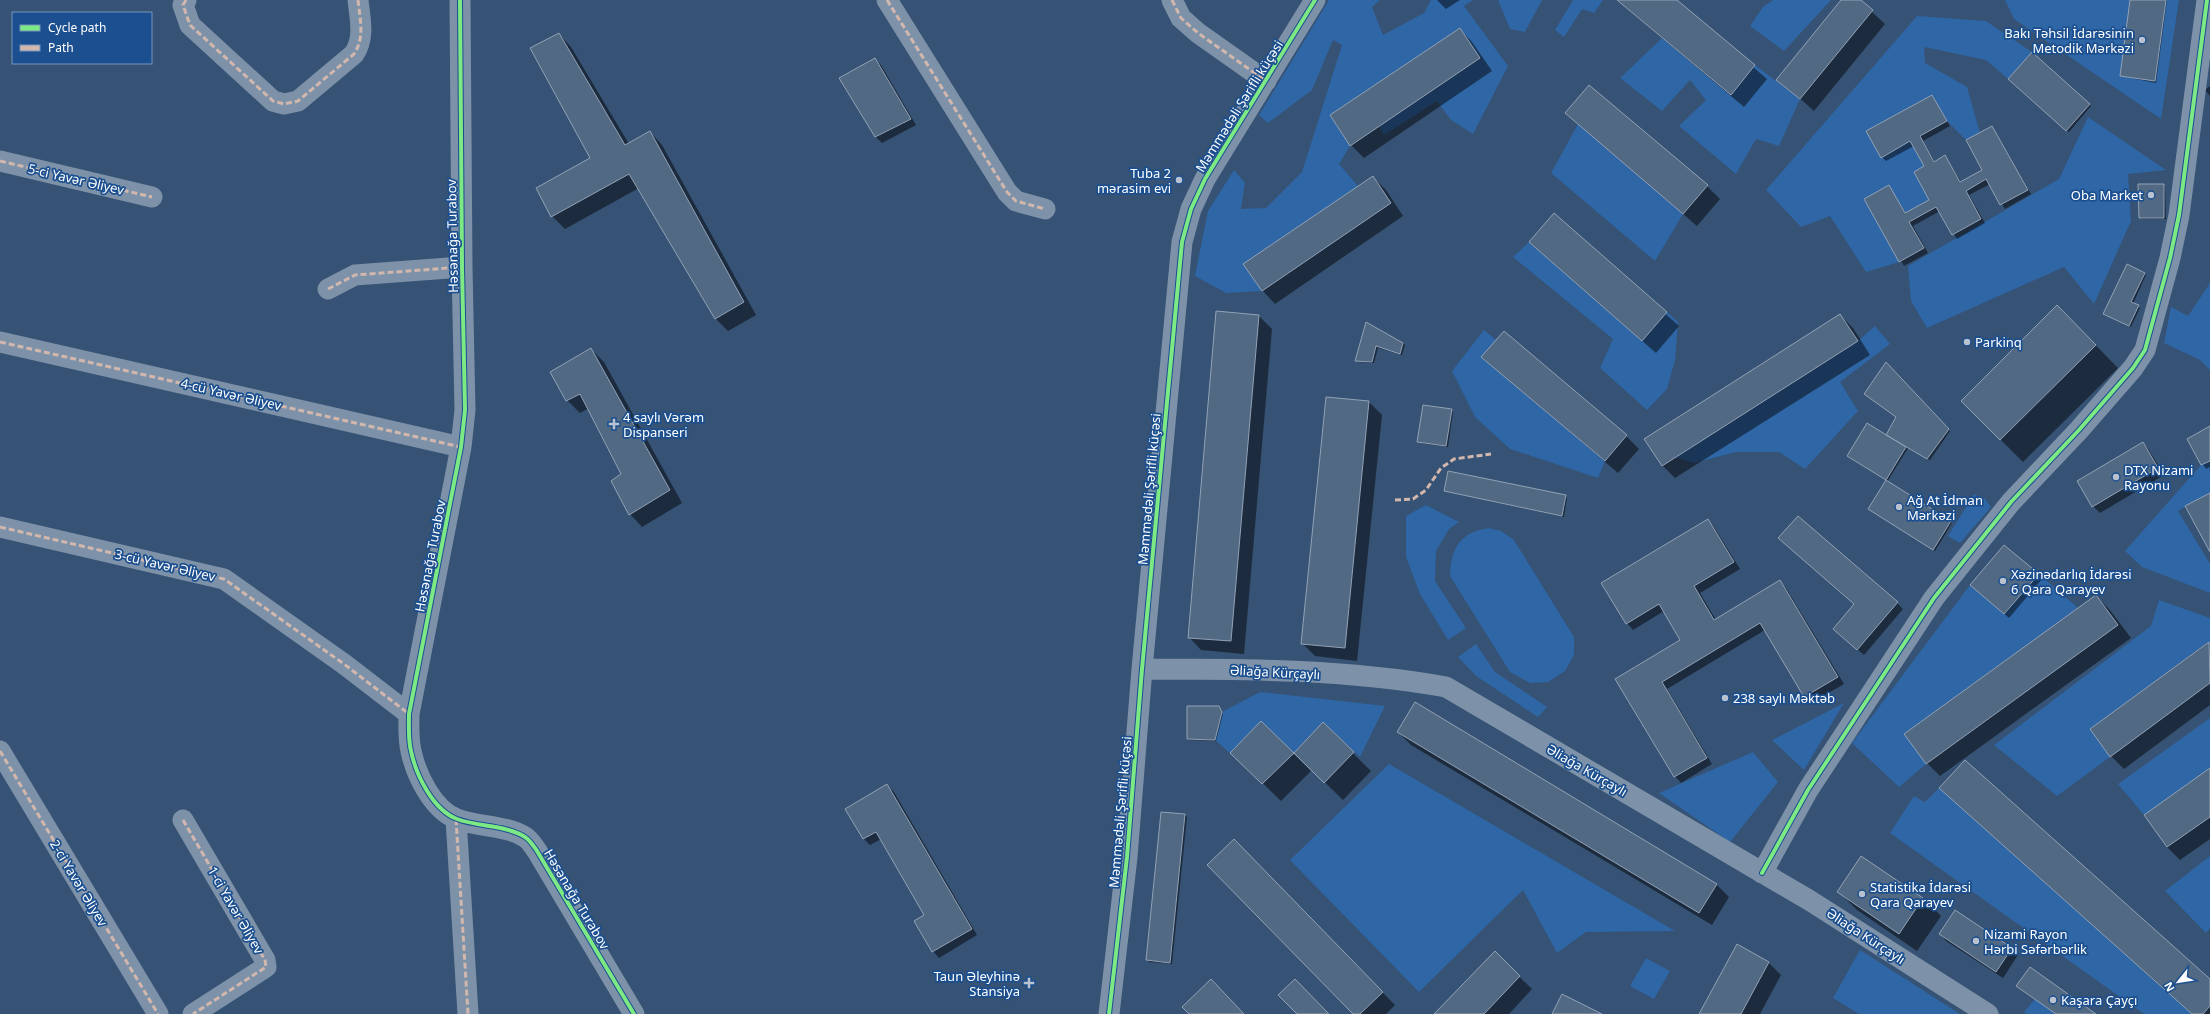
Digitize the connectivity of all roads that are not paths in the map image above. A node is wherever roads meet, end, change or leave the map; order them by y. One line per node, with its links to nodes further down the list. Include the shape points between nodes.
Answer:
1 (186, 0): 2 (street, via 183,5 190,25 273,101 284,104 298,101 354,54 360,45 361,32)
2 (358, 0)
3 (460, 0): 12 (street, Həsənağa Turabov)
4 (887, 0): 11 (street, via 1007,192 1016,201)
5 (1172, 0): 8 (street, via 1181,18 1198,33)
6 (1315, 0): 8 (street, Məmmədəli Şərifli küçəsi)
7 (2207, 0): 22 (street, via 2179,215 2145,350 2133,368 2084,424 2010,502 1934,598 1808,790)
8 (1266, 81): 17 (street, Məmmədəli Şərifli küçəsi, via 1205,179 1191,209 1182,242)
9 (0, 161): 10 (street, 5-ci Yavər Əliyev)
10 (152, 197)
11 (1045, 209)
12 (462, 267): 13 (street, via 355,275); 15 (street, Həsənağa Turabov, via 465,410)
13 (328, 289)
14 (0, 342): 15 (street, 4-cü Yavər Əliyev)
15 (462, 447): 18 (street, Həsənağa Turabov)
16 (0, 527): 18 (street, 3-cü Yavər Əliyev, via 224,579 344,664)
17 (1142, 669): 22 (street, Əliağa Kürçaylı, via 1251,670 1390,678 1446,687); 27 (street, Məmmədəli Şərifli küçəsi, via 1127,857)
18 (409, 714): 20 (street, Həsənağa Turabov, via 411,751 417,771 432,797 444,811)
19 (0, 751): 23 (street, 2-ci Yavər Əliyev)
20 (456, 819): 25 (street); 26 (street, Həsənağa Turabov, via 513,832 525,838 537,851)
21 (183, 820): 24 (street, 1-ci Yavər Əliyev, via 258,947 266,967)
22 (1762, 873): 28 (street, Əliağa Kürçaylı)
23 (158, 1014)
24 (193, 1014)
25 (468, 1014)
26 (634, 1014)
27 (1109, 1014)
28 (1988, 1014)

